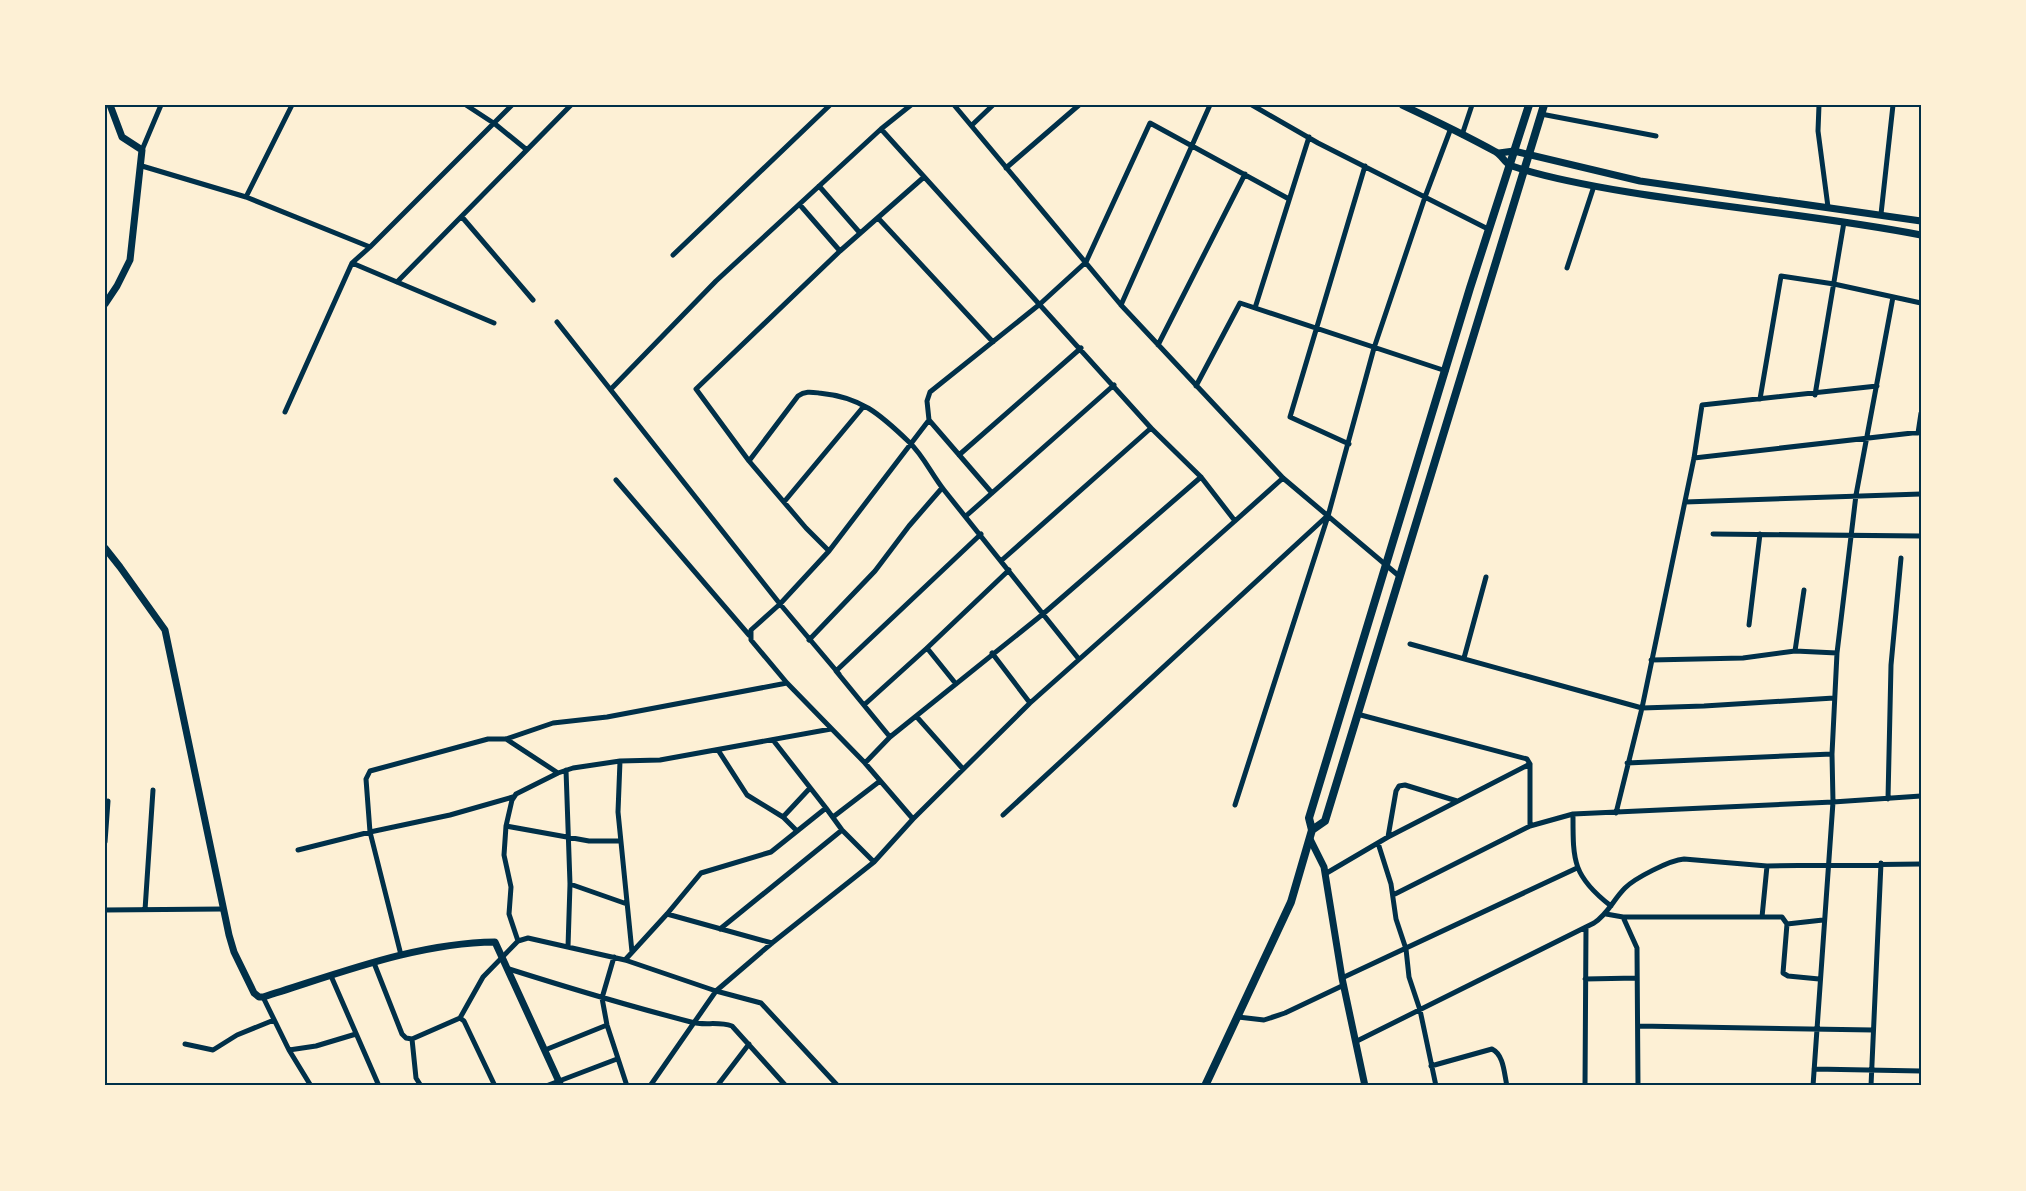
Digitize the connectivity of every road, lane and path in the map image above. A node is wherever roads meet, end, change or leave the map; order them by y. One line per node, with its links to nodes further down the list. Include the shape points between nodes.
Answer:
1 (110, 105): 28 (street, via 122,137)
2 (161, 105): 28 (street)
3 (292, 105): 42 (street)
4 (466, 105): 20 (street)
5 (512, 105): 20 (street)
6 (571, 105): 29 (street)
7 (830, 105): 57 (street)
8 (911, 105): 23 (street)
9 (954, 105): 21 (street)
10 (993, 105): 21 (street)
11 (1078, 105): 36 (street)
12 (1210, 105): 27 (street)
13 (1253, 105): 26 (street)
14 (1472, 105): 24 (street)
15 (1529, 105): 30 (main road)
16 (1819, 105): 46 (street, via 1818,131)
17 (1893, 105): 47 (street)
18 (1406, 106): 22 (street)
19 (1542, 110): 25 (street); 32 (main road)
20 (495, 124): 29 (street); 55 (street)
21 (972, 125): 36 (street)
22 (1451, 128): 24 (street); 43 (street)
23 (881, 129): 39 (street); 40 (street)
24 (1462, 135): 31 (street)
25 (1656, 136)
26 (1309, 137): 35 (street); 44 (street)
27 (1192, 145): 38 (street); 58 (street, via 1150,123); 68 (street)
28 (142, 150): 34 (street)
29 (527, 150): 48 (street)
30 (1514, 151): 31 (street); 32 (street); 33 (main road)
31 (1499, 153): 33 (street)
32 (1529, 155): 37 (main road); 46 (street, via 1640,181)
33 (1509, 165): 37 (street); 52 (main road)
34 (142, 166): 42 (street); 66 (street, via 130,260)
35 (1365, 166): 43 (street); 72 (street)
36 (1006, 168): 58 (street)
37 (1524, 169): 41 (street); 119 (main road)
38 (1245, 174): 44 (street); 74 (street)
39 (924, 177): 49 (street); 67 (street)
40 (819, 186): 45 (street); 53 (street)
41 (1594, 186): 51 (street); 60 (street)
42 (246, 197): 55 (street)
43 (1425, 197): 52 (street); 76 (street)
44 (1289, 199): 69 (street)
45 (800, 205): 56 (street); 81 (street, via 716,281)
46 (1828, 207): 47 (street)
47 (1881, 214): 50 (street)
48 (462, 217): 61 (street); 64 (street)
49 (878, 218): 53 (street); 73 (street)
50 (1921, 221)
51 (1844, 222): 54 (street); 62 (street)
52 (1488, 229): 77 (main road)
53 (860, 233): 56 (street)
54 (1921, 235)
55 (370, 247): 59 (street)
56 (840, 252): 95 (street, via 697,387)
57 (673, 255)
58 (1086, 262): 67 (street); 68 (street)
59 (352, 263): 61 (street); 85 (street)
60 (1567, 268)
61 (397, 282): 71 (street)
62 (1834, 284): 63 (street); 82 (street); 83 (street, via 1780,276)
63 (1893, 297): 65 (street); 80 (street)
64 (533, 300)
65 (1921, 303)
66 (105, 304)
67 (1040, 304): 73 (street); 75 (street)
68 (1121, 305): 74 (street)
69 (1255, 308): 72 (street); 79 (street, via 1240,303)
70 (557, 322): 81 (street)
71 (494, 323)
72 (1316, 328): 76 (street); 92 (street, via 1290,417)
73 (993, 342): 87 (street, via 930,392)
74 (1158, 345): 79 (street)
75 (1081, 348): 78 (street); 93 (street)
76 (1374, 348): 77 (street); 92 (street)
77 (1446, 371): 117 (main road)
78 (1114, 385): 88 (street); 100 (street)
79 (1196, 386): 97 (street)
80 (1877, 386): 82 (street); 90 (street)
81 (611, 389): 122 (street)
82 (1815, 394): 83 (street)
83 (1760, 399): 94 (street, via 1702,405)
84 (864, 405): 91 (street); 95 (street, via 837,394 802,393); 103 (street)
85 (285, 412)
86 (1921, 412): 89 (street)
87 (929, 420): 91 (street); 93 (street)
88 (1151, 428): 96 (street); 116 (street)
89 (1919, 433): 90 (street)
90 (1866, 440): 94 (street); 102 (street)
91 (912, 444): 99 (street); 114 (street)
92 (1349, 444): 106 (street)
93 (959, 455): 100 (street)
94 (1694, 458): 104 (street)
95 (749, 461): 103 (street)
96 (1201, 477): 107 (street); 123 (street)
97 (1283, 478): 106 (street); 107 (street)
98 (616, 480): 125 (street)
99 (942, 488): 105 (street); 126 (street, via 875,571)
100 (992, 493): 105 (street)
101 (1921, 494): 102 (street)
102 (1856, 495): 104 (street); 111 (street)
103 (784, 502): 114 (street)
104 (1685, 502): 134 (street)
105 (966, 516): 108 (street)
106 (1328, 516): 117 (street); 166 (street); 170 (street)
107 (1236, 521): 132 (street)
108 (981, 534): 116 (street); 135 (street, via 836,671)
109 (1713, 534): 110 (street)
110 (1760, 534): 111 (street); 124 (street)
111 (1852, 535): 112 (street); 131 (street)
112 (1921, 536)
113 (105, 548): 197 (street, via 165,630)
114 (830, 550): 122 (street)
115 (1901, 558): 162 (street, via 1891,664)
116 (1002, 560): 118 (street)
117 (1387, 564): 119 (street); 179 (main road, via 1309,818)
118 (1009, 570): 123 (street); 128 (street)
119 (1399, 576): 142 (main road)
120 (1486, 577): 133 (street)
121 (1804, 590): 129 (street)
122 (780, 604): 125 (street); 126 (street)
123 (1043, 614): 130 (street); 132 (street)
124 (1749, 625)
125 (749, 635): 136 (street)
126 (809, 640): 135 (street)
127 (1410, 644): 133 (street)
128 (927, 648): 137 (street); 140 (street)
129 (1795, 651): 131 (street); 134 (street, via 1743,658)
130 (993, 653): 137 (street); 139 (street)
131 (1837, 653): 138 (street)
132 (1078, 658): 139 (street)
133 (1464, 658): 141 (street)
134 (1651, 660): 141 (street)
135 (839, 674): 140 (street)
136 (788, 683): 144 (street); 146 (street, via 607,717 553,723)
137 (956, 684): 143 (street)
138 (1834, 698): 141 (street); 149 (street)
139 (1030, 703): 155 (street)
140 (864, 705): 145 (street)
141 (1642, 708): 152 (street)
142 (1357, 714): 153 (street, via 1524,757); 179 (main road, via 1325,821)
143 (916, 716): 145 (street); 155 (street)
144 (831, 729): 147 (street); 151 (street)
145 (890, 737): 151 (street)
146 (506, 739): 156 (street); 178 (street, via 488,739 370,771 366,779)
147 (773, 740): 148 (street); 158 (street)
148 (718, 750): 150 (street, via 660,760); 171 (street, via 747,795)
149 (1832, 754): 152 (street); 165 (street)
150 (620, 761): 154 (street); 183 (street)
151 (865, 763): 157 (street)
152 (1627, 763): 168 (street)
153 (1530, 764): 164 (street); 175 (street)
154 (566, 770): 156 (street); 180 (street)
155 (963, 770): 173 (street)
156 (558, 773): 161 (street)
157 (880, 781): 172 (street); 173 (street)
158 (810, 788): 167 (street); 171 (street)
159 (153, 790): 199 (street)
160 (1921, 795): 162 (street)
161 (513, 797): 174 (street); 178 (street)
162 (1888, 799): 165 (street)
163 (108, 801): 182 (street)
164 (1457, 801): 181 (street); 181 (street, via 1399,786)
165 (1833, 802): 168 (street); 190 (street)
166 (1235, 805)
167 (826, 808): 172 (street); 177 (street)
168 (1616, 813): 169 (street)
169 (1573, 814): 175 (street); 191 (street)
170 (1003, 815)
171 (783, 817): 177 (street)
172 (833, 817): 176 (street)
173 (912, 819): 186 (street)
174 (507, 826): 180 (street); 208 (street, via 504,855 511,887 509,914)
175 (1530, 826): 194 (street)
176 (842, 830): 186 (street); 207 (street)
177 (797, 831): 200 (street, via 771,852 701,873)
178 (370, 832): 185 (street); 213 (street)
179 (1311, 834): 192 (street); 229 (main road, via 1291,902)
180 (567, 836): 183 (street); 193 (street)
181 (1388, 837): 184 (street)
182 (105, 842)
183 (620, 842): 195 (street)
184 (1378, 843): 192 (street); 194 (street)
185 (298, 850)
186 (874, 862): 209 (street)
187 (1881, 864): 188 (street); 190 (street); 235 (street)
188 (1921, 864)
189 (1767, 866): 190 (street); 196 (street, via 1678,859 1631,883); 203 (street)
190 (1827, 866): 204 (street)
191 (1576, 868): 196 (street, via 1593,892); 211 (street)
192 (1325, 874): 223 (street)
193 (570, 884): 195 (street); 210 (street)
194 (1393, 895): 211 (street)
195 (627, 904): 212 (street)
196 (1611, 906): 201 (street)
197 (224, 909): 199 (street); 225 (street, via 234,952 254,993)
198 (105, 910): 199 (street)
199 (145, 910)
200 (667, 914): 207 (street); 212 (street)
201 (1606, 914): 202 (street); 206 (street)
202 (1623, 917): 203 (street); 220 (street, via 1637,948)
203 (1762, 917): 205 (street, via 1782,917)
204 (1823, 920): 205 (street); 222 (street)
205 (1787, 924): 222 (street, via 1783,973)
206 (1586, 927): 221 (street); 227 (street)
207 (720, 929): 209 (street)
208 (518, 941): 210 (street, via 528,938); 214 (street)
209 (772, 943): 224 (street)
210 (568, 947): 215 (street)
211 (1406, 949): 223 (street); 227 (street, via 1409,977)
212 (632, 952): 216 (street)
213 (401, 955): 214 (street, via 496,942); 217 (street)
214 (503, 957): 218 (street); 228 (street, via 481,979)
215 (615, 957): 216 (street); 226 (street)
216 (625, 960): 224 (street)
217 (374, 963): 219 (street); 237 (street, via 402,1034)
218 (508, 969): 226 (street); 242 (street)
219 (331, 976): 225 (street); 236 (street)
220 (1637, 978): 221 (street); 233 (street)
221 (1585, 979): 263 (street)
222 (1819, 979): 234 (street)
223 (1343, 982): 229 (street, via 1285,1013 1264,1020); 238 (street)
224 (716, 991): 231 (street); 258 (street, via 761,1003)
225 (263, 997): 230 (street)
226 (602, 998): 231 (street); 232 (street)
227 (1420, 1010): 238 (street); 244 (street)
228 (460, 1017): 237 (street); 252 (street)
229 (1238, 1017): 259 (main road)
230 (274, 1020): 239 (street, via 213,1050); 241 (street)
231 (695, 1023): 240 (street, via 732,1026); 255 (street)
232 (607, 1025): 242 (street); 243 (street)
233 (1638, 1026): 234 (street); 264 (street)
234 (1816, 1030): 235 (street); 245 (street)
235 (1873, 1030): 246 (street)
236 (356, 1034): 241 (street); 250 (street)
237 (412, 1039): 251 (street, via 416,1078)
238 (1357, 1041): 260 (street)
239 (185, 1044)
240 (749, 1044): 256 (street); 257 (street)
241 (289, 1050): 249 (street)
242 (545, 1050): 248 (street)
243 (617, 1059): 248 (street); 254 (street)
244 (1431, 1066): 261 (street); 262 (street, via 1492,1049 1501,1058)
245 (1814, 1069): 246 (street); 265 (street)
246 (1872, 1070): 247 (street); 266 (street)
247 (1921, 1071)
248 (559, 1083): 253 (street)
249 (311, 1086)
250 (379, 1086)
251 (421, 1086)
252 (495, 1086)
253 (546, 1086)
254 (627, 1086)
255 (651, 1086)
256 (717, 1086)
257 (786, 1086)
258 (838, 1086)
259 (1205, 1086)
260 (1365, 1086)
261 (1436, 1086)
262 (1507, 1086)
263 (1585, 1086)
264 (1638, 1086)
265 (1813, 1086)
266 (1871, 1086)

